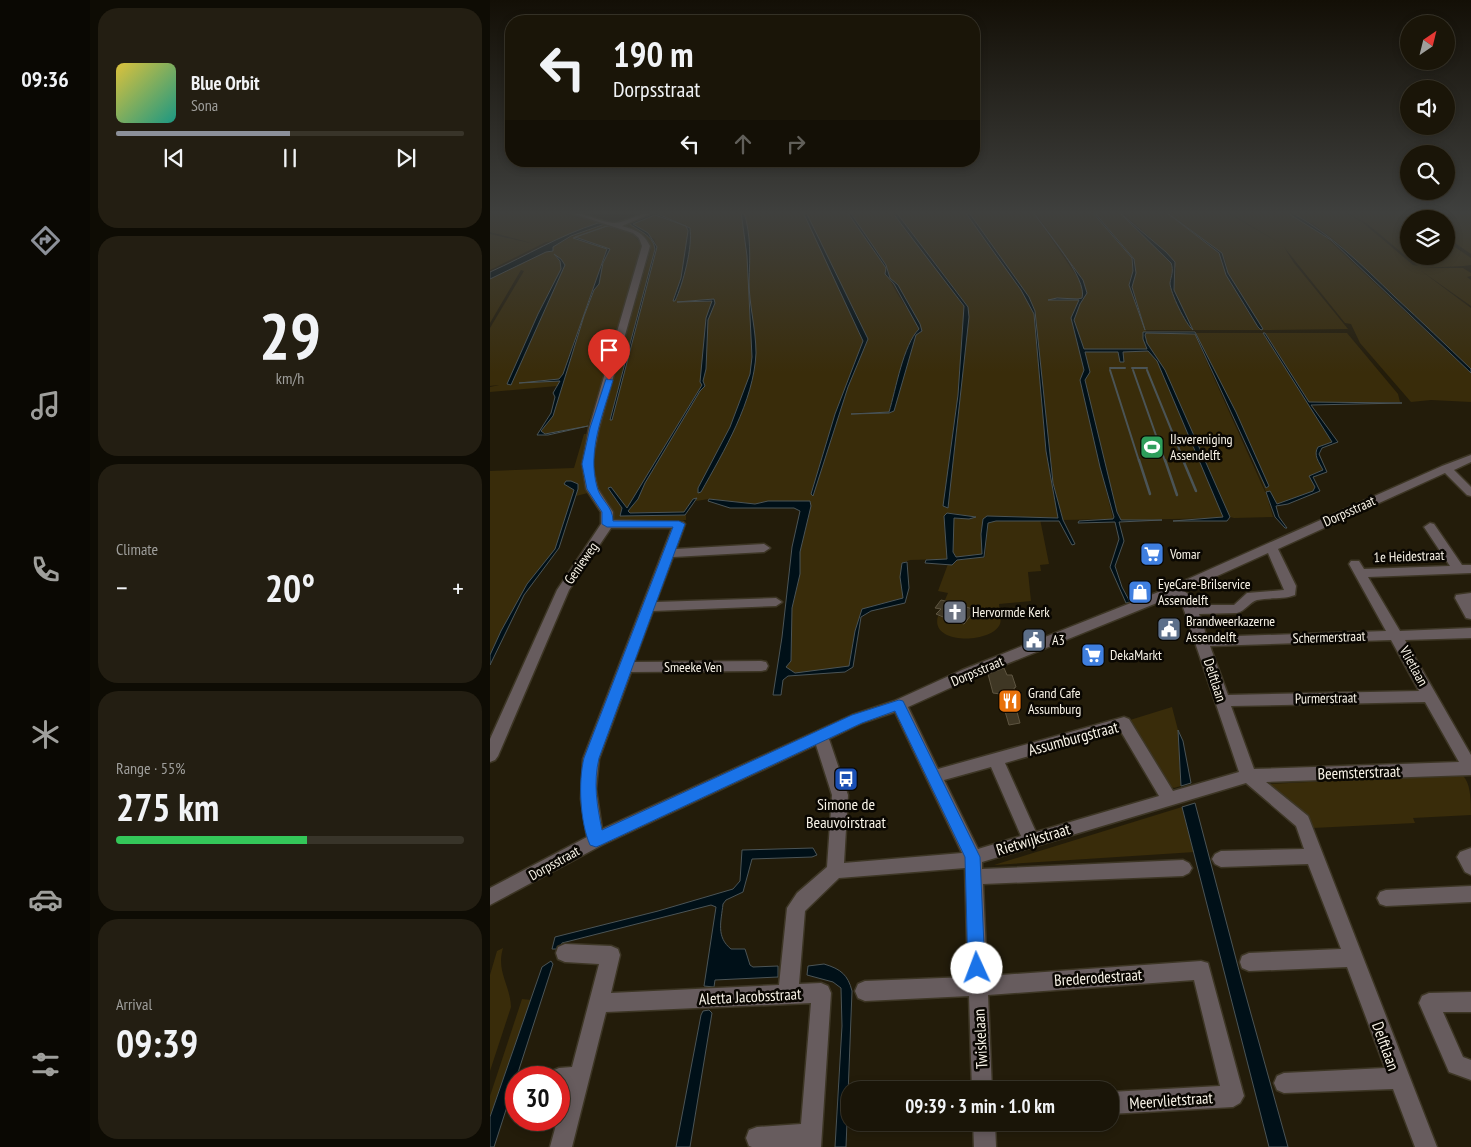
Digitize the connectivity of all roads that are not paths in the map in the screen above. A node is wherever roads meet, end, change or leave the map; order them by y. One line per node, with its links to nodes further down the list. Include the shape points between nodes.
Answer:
1 (640, 266): 5 (street, via 594,428 587,464 592,489 608,512)
2 (1471, 458): 3 (street, Dorpsstraat)
3 (1446, 468): 4 (street); 7 (street, Dorpsstraat)
4 (1471, 493)
5 (607, 524): 9 (street, via 679,524); 27 (street, Genieweg, via 563,590)
6 (1430, 527): 11 (street, 1e Heidestraat)
7 (1270, 546): 12 (street, Dorpsstraat); 16 (street, via 1290,592 1252,596 1237,609)
8 (764, 548): 9 (street)
9 (669, 552): 15 (street)
10 (1357, 568): 11 (street, 1e Heidestraat); 19 (street, Vlietlaan)
11 (1465, 570)
12 (1175, 590): 16 (street, Delftlaan, via 1187,600); 25 (street, Dorpsstraat)
13 (1471, 597): 17 (street, via 1461,598)
14 (776, 602): 15 (street)
15 (650, 607): 22 (street)
16 (1191, 610): 20 (street, Delftlaan)
17 (1471, 616)
18 (1471, 633): 19 (street, Schermerstraat)
19 (1396, 634): 20 (street, Schermerstraat); 23 (street, Vlietlaan)
20 (1202, 642): 24 (street, Delftlaan)
21 (761, 666): 22 (street, Smeeke Ven)
22 (626, 667): 34 (street, via 588,772 590,818)
23 (1430, 696): 24 (street, Purmerstraat); 29 (street, Vlietlaan)
24 (1221, 701): 30 (street, Delftlaan)
25 (899, 705): 26 (street, Dorpsstraat, via 857,719); 31 (street, Twiskelaan)
26 (821, 737): 34 (street, Dorpsstraat); 41 (street, via 840,795)
27 (490, 756)
28 (996, 759): 31 (street, Assumburgstraat); 32 (street, Assumburgstraat, via 1124,723); 33 (street)
29 (1471, 769): 30 (street, Beemsterstraat)
30 (1248, 776): 32 (street); 35 (street, Delftlaan, via 1302,821)
31 (933, 777): 37 (street, Twiskelaan)
32 (1169, 799): 33 (street, Rietwijkstraat)
33 (1031, 839): 37 (street, Rietwijkstraat)
34 (596, 840): 44 (street, Dorpsstraat)
35 (1314, 856): 38 (street); 47 (street, Delftlaan)
36 (1471, 856): 39 (street, via 1466,857)
37 (973, 857): 41 (street, Rietwijkstraat, via 958,862); 42 (street, Twiskelaan)
38 (1221, 859)
39 (1471, 867)
40 (1183, 868): 42 (street, Rietwijkstraat)
41 (835, 871): 51 (street, via 796,908)
42 (973, 878): 49 (street, Twiskelaan)
43 (1471, 894): 45 (street)
44 (490, 898)
45 (1386, 898)
46 (565, 953): 53 (street, via 611,955)
47 (1354, 958): 48 (street); 56 (street, Delftlaan)
48 (1249, 962)
49 (977, 986): 50 (street, Brederodestraat); 57 (street, Twiskelaan); 59 (street, Brederodestraat, via 1201,970)
50 (864, 991)
51 (788, 994): 53 (street, Aletta Jacobsstraat); 64 (street, Aletta Jacobsstraat, via 821,993)
52 (1471, 1002): 54 (street, via 1429,1003 1456,1065)
53 (598, 1003): 55 (street)
54 (1471, 1070)
55 (570, 1074)
56 (1398, 1078): 58 (street, Delftlaan); 67 (street, Delftlaan)
57 (982, 1081)
58 (1284, 1083)
59 (1233, 1096): 60 (street, Meervlietstraat)
60 (1119, 1103)
61 (562, 1131): 65 (street)
62 (984, 1131): 66 (street)
63 (757, 1138): 64 (street, Aletta Jacobsstraat)
64 (810, 1140)
65 (560, 1147)
66 (985, 1147)
67 (1426, 1147)

